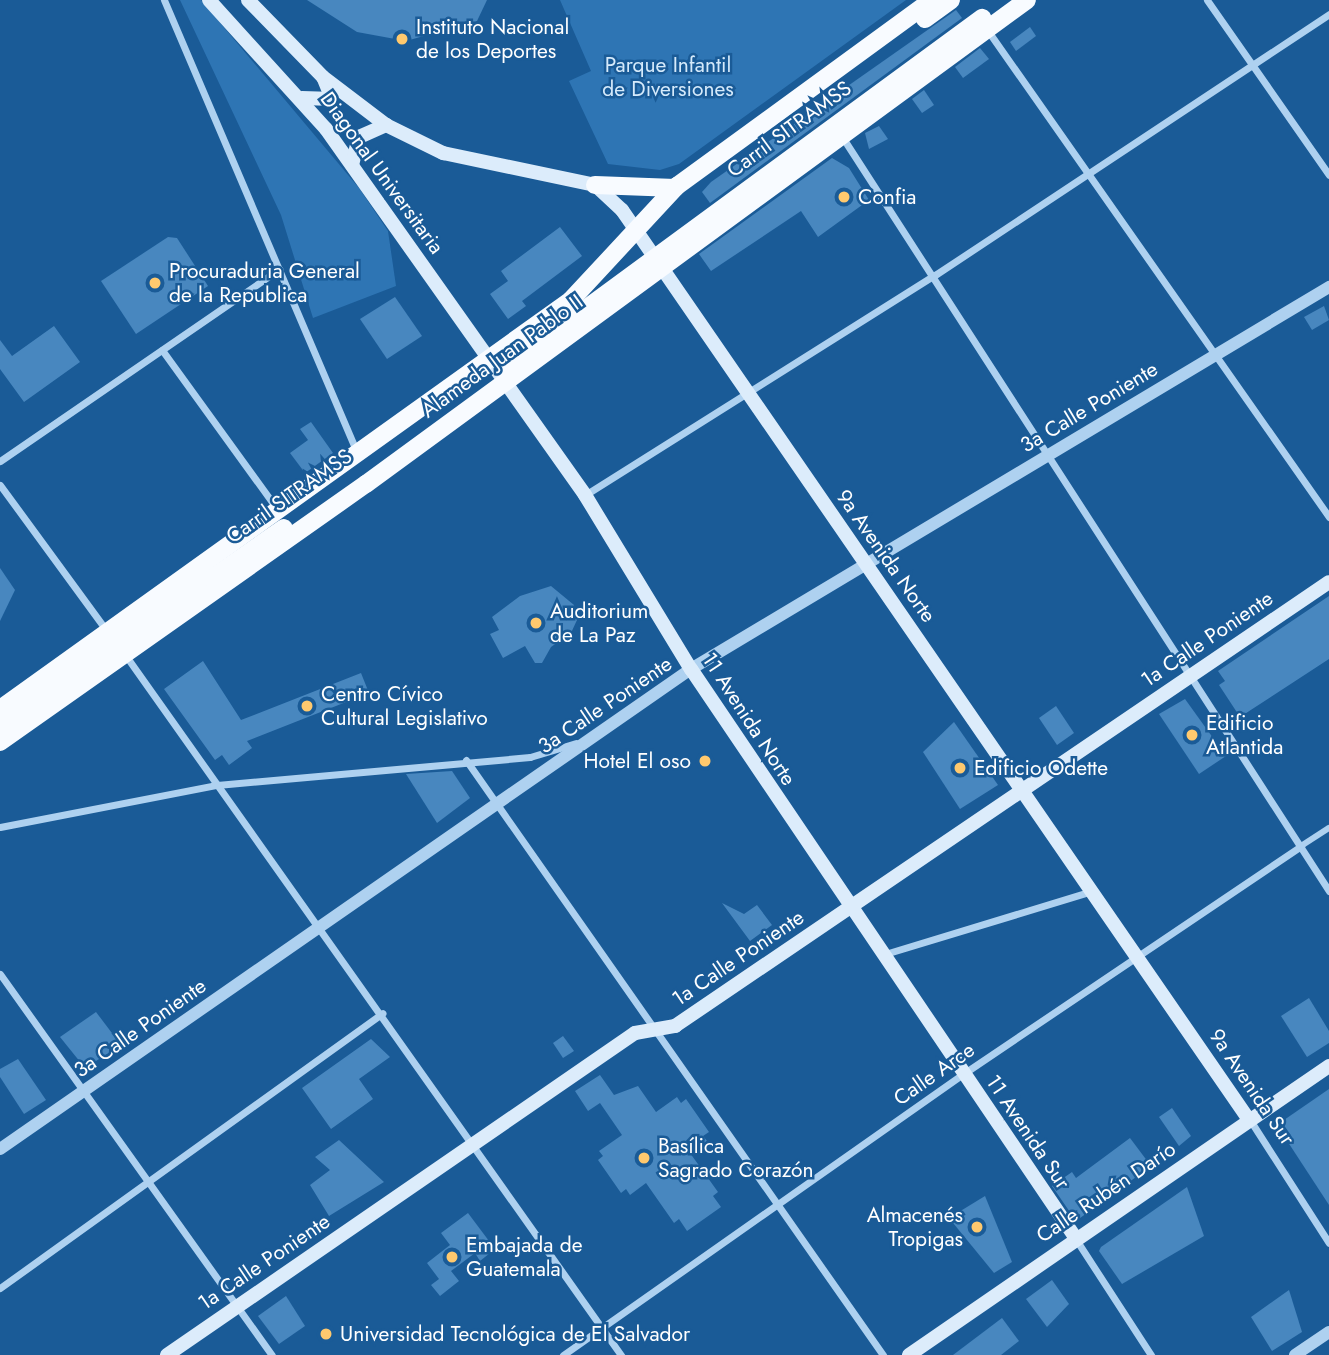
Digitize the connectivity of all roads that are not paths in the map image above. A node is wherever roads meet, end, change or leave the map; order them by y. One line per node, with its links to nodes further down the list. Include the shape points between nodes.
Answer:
1 (164, 0): 22 (street)
2 (209, 0): 13 (main road, Diagonal Universitaria)
3 (248, 0): 12 (main road, Diagonal Universitaria)
4 (932, 0): 20 (main road, Alameda Juan Pablo II)
5 (951, 0): 21 (main road, Carril SITRAMSS, via 702,178)
6 (1006, 0): 21 (main road, Carril SITRAMSS)
7 (1027, 0): 10 (main road, Alameda Juan Pablo II)
8 (1207, 0): 11 (street)
9 (1329, 14): 11 (street)
10 (987, 29): 15 (main road, Alameda Juan Pablo II); 17 (street)
11 (1254, 66): 17 (street); 18 (street)
12 (323, 77): 13 (main road, via 330,94 326,99); 14 (main road, Diagonal Universitaria)
13 (302, 98): 16 (main road, Diagonal Universitaria)
14 (386, 125): 16 (main road, via 359,137); 19 (main road, Diagonal Universitaria, via 443,153)
15 (841, 135): 21 (main road, Alameda Juan Pablo II); 23 (street)
16 (352, 164): 27 (main road, Diagonal Universitaria)
17 (1089, 172): 23 (street); 26 (street)
18 (1329, 175)
19 (595, 185): 20 (main road); 21 (main road, 9a Avenida Norte)
20 (675, 188): 21 (main road, Alameda Juan Pablo II)
21 (650, 246): 27 (main road, Alameda Juan Pablo II); 27 (main road, Carril SITRAMSS, via 600,296); 27 (main road, Alameda Juan Pablo II, via 596,279); 28 (main road, 9a Avenida Norte)
22 (279, 269): 25 (street); 30 (street)
23 (935, 275): 28 (street); 29 (street)
24 (1329, 287): 26 (street, 3a Calle Poniente)
25 (162, 350): 31 (street); 34 (street)
26 (1214, 355): 29 (street, 3a Calle Poniente); 35 (street)
27 (498, 373): 30 (main road, Alameda Juan Pablo II); 33 (main road, 11 Avenida Norte); 39 (main road, Alameda Juan Pablo II); 43 (main road, Carril SITRAMSS)
28 (750, 394): 33 (street); 36 (main road, 9a Avenida Norte)
29 (1048, 454): 36 (street, 3a Calle Poniente); 41 (street)
30 (358, 457): 34 (main road, Alameda Juan Pablo II)
31 (0, 461)
32 (0, 485): 38 (street)
33 (585, 495): 40 (main road, 11 Avenida Norte)
34 (279, 513): 38 (main road, Alameda Juan Pablo II)
35 (1329, 517)
36 (864, 564): 40 (street, 3a Calle Poniente); 48 (main road, 9a Avenida Norte)
37 (1329, 582): 41 (main road, 1a Calle Poniente)
38 (107, 633): 42 (main road, Alameda Juan Pablo II)
39 (125, 655): 45 (main road, Alameda Juan Pablo II); 47 (street)
40 (691, 669): 44 (street, 3a Calle Poniente); 55 (main road, 11 Avenida Norte)
41 (1190, 676): 48 (main road, 1a Calle Poniente); 52 (street)
42 (0, 709)
43 (0, 726)
44 (589, 739): 46 (street, via 530,757); 49 (street, 3a Calle Poniente)
45 (0, 742)
46 (466, 760): 47 (street); 49 (street)
47 (217, 785): 50 (street); 56 (street)
48 (1023, 788): 53 (main road, 9a Avenida Norte); 55 (main road, 1a Calle Poniente)
49 (497, 803): 56 (street, 3a Calle Poniente); 61 (street)
50 (0, 827)
51 (1329, 828): 52 (street, Calle Arce)
52 (1301, 846): 54 (street); 58 (street, Calle Arce)
53 (1095, 890): 57 (street); 58 (main road, 9a Avenida Norte)
54 (1329, 891)
55 (849, 908): 57 (main road, 11 Avenida Norte); 61 (main road, 1a Calle Poniente, via 675,1026)
56 (319, 927): 60 (street); 64 (street, 3a Calle Poniente)
57 (885, 954): 63 (main road, 11 Avenida Norte)
58 (1138, 955): 63 (street, Calle Arce); 65 (main road, 9a Avenida Sur)
59 (0, 974): 64 (street)
60 (382, 1013): 66 (street); 68 (street)
61 (654, 1026): 66 (main road, 1a Calle Poniente, via 635,1033); 69 (street)
62 (1329, 1066): 65 (main road, Calle Rubén Darío)
63 (963, 1074): 69 (street, Calle Arce); 70 (main road, 11 Avenida Sur)
64 (83, 1091): 67 (street, 3a Calle Poniente); 68 (street)
65 (1249, 1120): 70 (main road, Calle Rubén Darío); 71 (street, 9a Avenida Sur)
66 (473, 1145): 73 (main road, 1a Calle Poniente); 74 (street)
67 (0, 1149)
68 (150, 1181): 72 (street); 73 (street)
69 (776, 1205): 74 (street, Calle Arce); 80 (street)
70 (1075, 1237): 81 (main road, Calle Rubén Darío); 82 (street, 11 Avenida Sur)
71 (1329, 1243)
72 (0, 1288)
73 (238, 1304): 76 (main road, 1a Calle Poniente); 77 (street)
74 (601, 1328): 78 (street, Calle Arce); 79 (street)
75 (1329, 1332): 83 (street)
76 (167, 1355)
77 (272, 1355)
78 (563, 1355)
79 (621, 1355)
80 (883, 1355)
81 (909, 1355)
82 (1151, 1355)
83 (1295, 1355)

